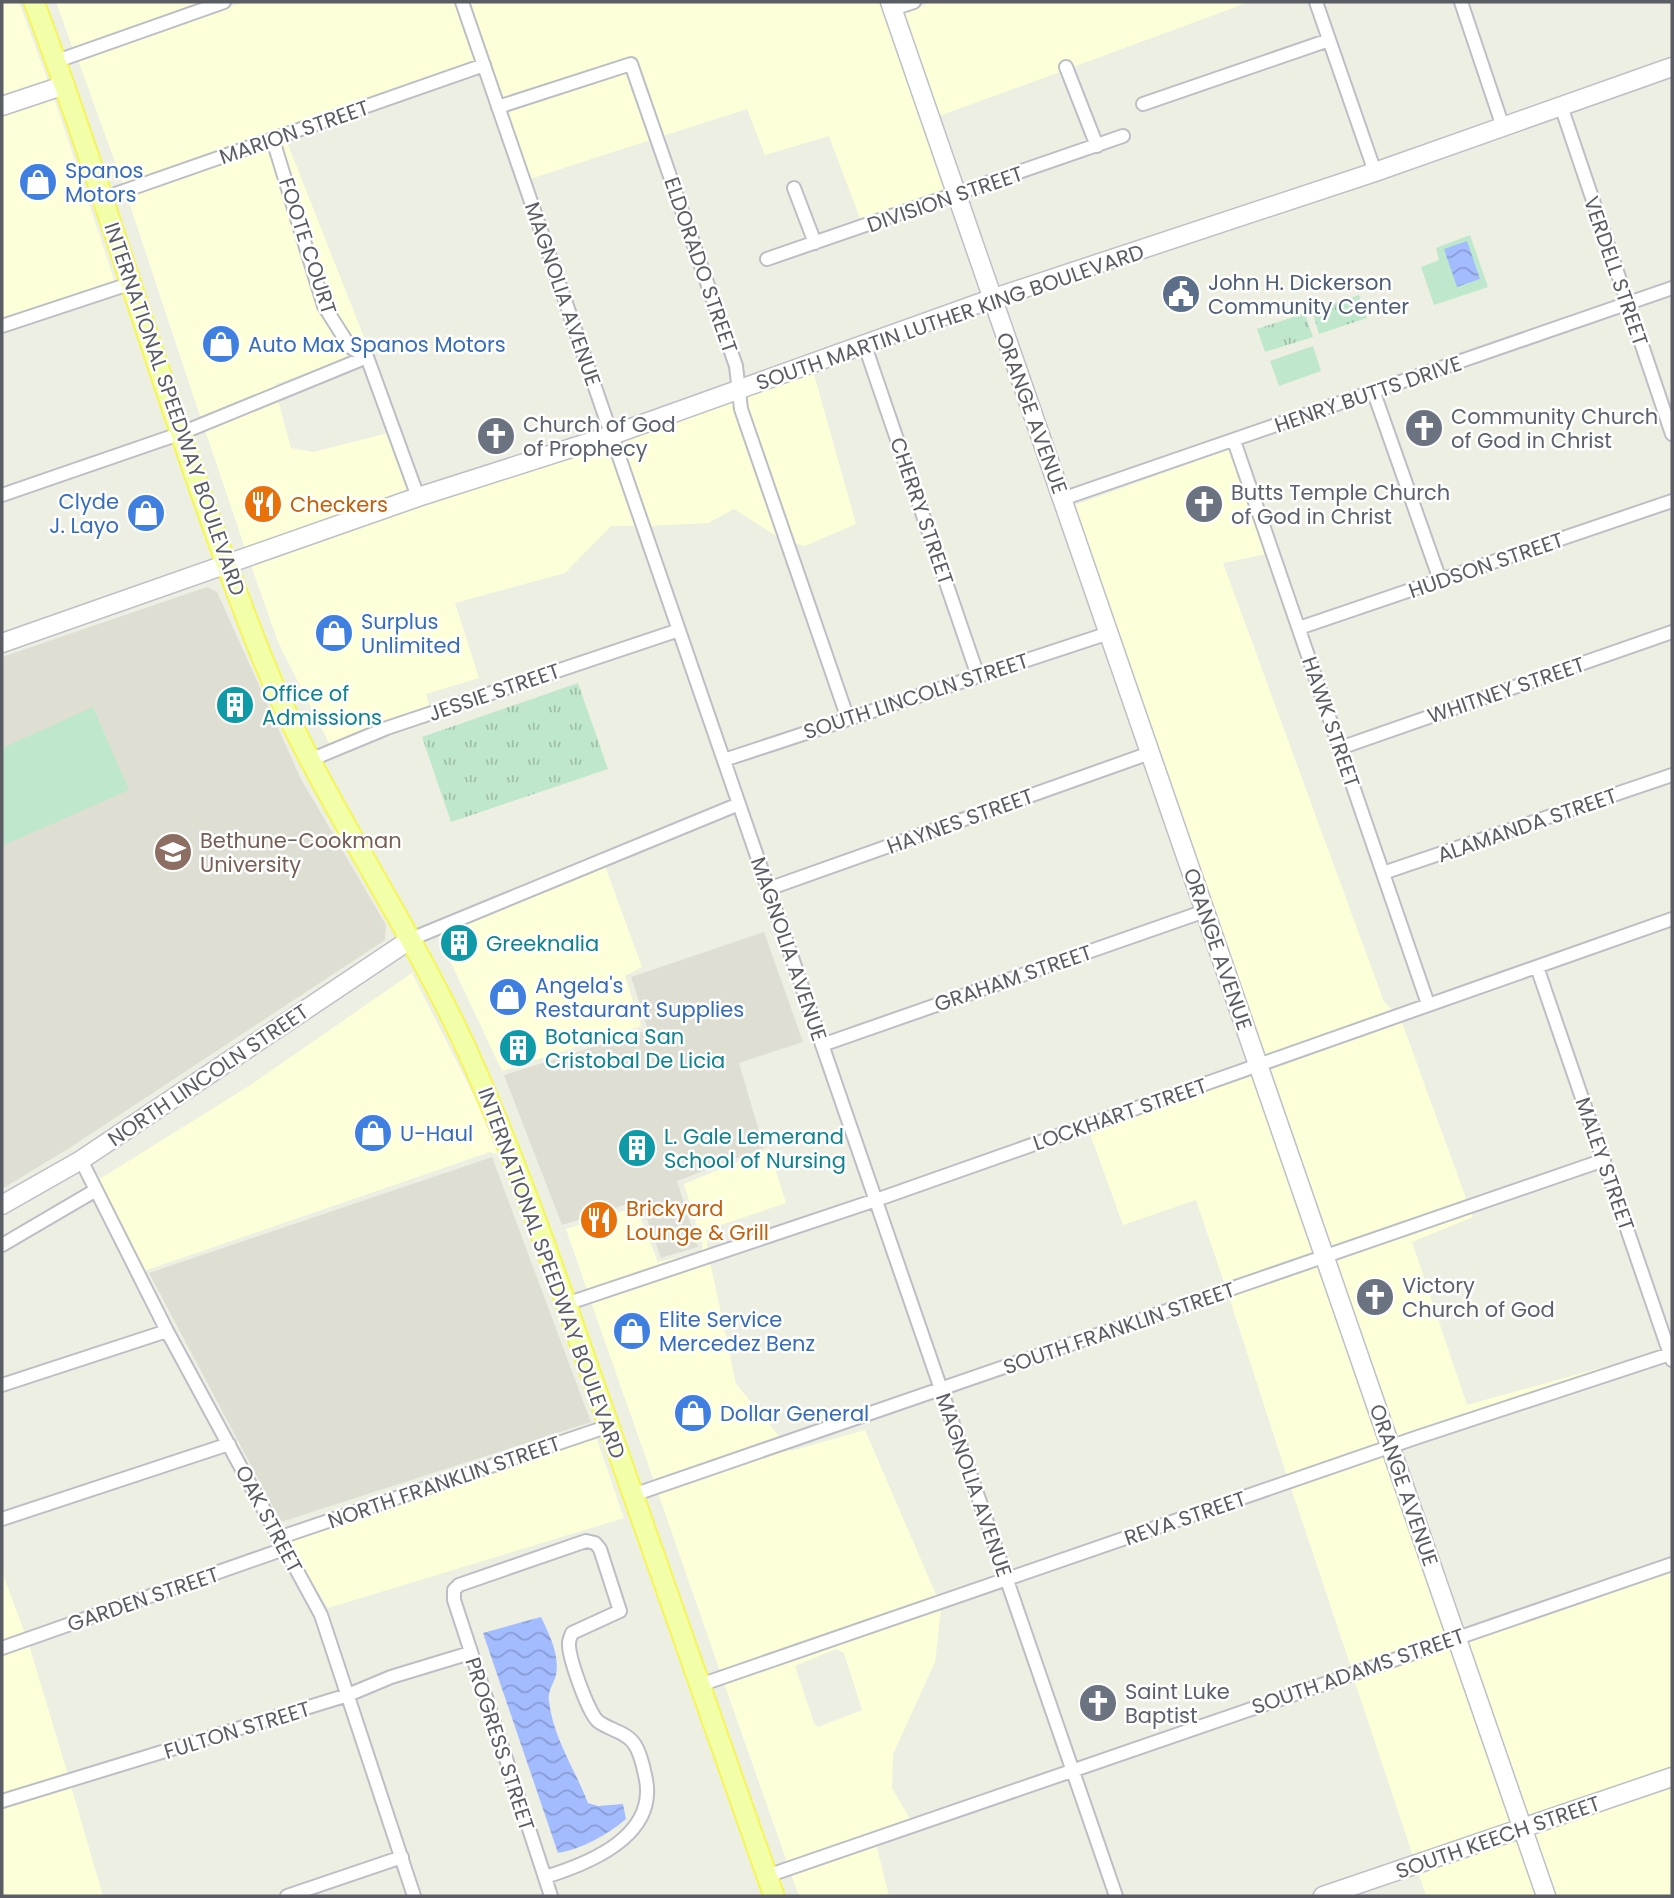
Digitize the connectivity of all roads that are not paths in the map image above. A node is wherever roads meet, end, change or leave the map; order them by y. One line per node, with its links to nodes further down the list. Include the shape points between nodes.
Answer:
1 (34, 2): 9 (main road, INTERNATIONAL SPEEDWAY BOULEVARD)
2 (225, 2): 9 (street)
3 (462, 2): 10 (street, MAGNOLIA AVENUE)
4 (914, 2): 7 (street)
5 (1316, 2): 8 (street)
6 (1461, 2): 18 (street)
7 (892, 5): 24 (street, ORANGE AVENUE)
8 (1329, 40): 14 (street); 22 (street)
9 (57, 61): 13 (main road, INTERNATIONAL SPEEDWAY BOULEVARD)
10 (484, 65): 17 (street, MAGNOLIA AVENUE); 20 (street, MARION STREET)
11 (1066, 67): 21 (street)
12 (1672, 67): 16 (street, SOUTH MARTIN LUTHER KING BOULEVARD)
13 (65, 85): 15 (street); 25 (main road, INTERNATIONAL SPEEDWAY BOULEVARD)
14 (1143, 104)
15 (2, 106)
16 (1561, 106): 18 (street, SOUTH MARTIN LUTHER KING BOULEVARD); 31 (street, VERDELL STREET)
17 (498, 107): 35 (street, ELDORADO STREET, via 631,64 736,366); 39 (street, MAGNOLIA AVENUE)
18 (1503, 127): 22 (street, SOUTH MARTIN LUTHER KING BOULEVARD)
19 (1124, 136): 21 (street, DIVISION STREET)
20 (273, 140): 25 (street, MARION STREET); 34 (street, FOOTE COURT, via 324,306 350,347)
21 (1097, 146): 24 (street, DIVISION STREET)
22 (1374, 172): 30 (street, SOUTH MARTIN LUTHER KING BOULEVARD)
23 (794, 188): 26 (street)
24 (957, 195): 26 (street, DIVISION STREET); 30 (street, ORANGE AVENUE)
25 (104, 198): 28 (main road, INTERNATIONAL SPEEDWAY BOULEVARD)
26 (815, 243): 27 (street, DIVISION STREET)
27 (767, 259)
28 (132, 283): 32 (street); 37 (main road, INTERNATIONAL SPEEDWAY BOULEVARD)
29 (1672, 288): 31 (street, HENRY BUTTS DRIVE)
30 (991, 299): 33 (street, SOUTH MARTIN LUTHER KING BOULEVARD); 43 (street, ORANGE AVENUE)
31 (1626, 303): 36 (street, HENRY BUTTS DRIVE); 38 (street, VERDELL STREET)
32 (2, 326)
33 (865, 346): 35 (street, SOUTH MARTIN LUTHER KING BOULEVARD); 52 (street, CHERRY STREET)
34 (367, 357): 37 (street); 42 (street, FOOTE COURT)
35 (739, 391): 39 (street, SOUTH MARTIN LUTHER KING BOULEVARD); 53 (street, ELDORADO STREET, via 745,422)
36 (1374, 393): 40 (street, HENRY BUTTS DRIVE); 46 (street)
37 (179, 434): 41 (street); 45 (main road, INTERNATIONAL SPEEDWAY BOULEVARD)
38 (1672, 434)
39 (612, 436): 42 (street, SOUTH MARTIN LUTHER KING BOULEVARD); 48 (street, MAGNOLIA AVENUE)
40 (1234, 441): 43 (street, HENRY BUTTS DRIVE); 47 (street, HAWK STREET)
41 (2, 495)
42 (418, 497): 45 (street, SOUTH MARTIN LUTHER KING BOULEVARD)
43 (1062, 499): 50 (street, ORANGE AVENUE)
44 (1672, 501): 46 (street, HUDSON STREET)
45 (226, 564): 51 (street, SOUTH MARTIN LUTHER KING BOULEVARD); 56 (main road, INTERNATIONAL SPEEDWAY BOULEVARD, via 262,658)
46 (1440, 580): 47 (street, HUDSON STREET)
47 (1299, 628): 54 (street, HAWK STREET)
48 (679, 630): 56 (street, JESSIE STREET, via 387,729); 57 (street, MAGNOLIA AVENUE)
49 (1672, 632): 54 (street, WHITNEY STREET)
50 (1109, 633): 52 (street, SOUTH LINCOLN STREET); 55 (street, ORANGE AVENUE)
51 (2, 643)
52 (978, 676): 53 (street, SOUTH LINCOLN STREET)
53 (848, 719): 57 (street, SOUTH LINCOLN STREET)
54 (1340, 748): 60 (street, HAWK STREET)
55 (1150, 752): 61 (street, HAYNES STREET); 62 (street, ORANGE AVENUE)
56 (310, 760): 64 (main road, INTERNATIONAL SPEEDWAY BOULEVARD)
57 (724, 760): 59 (street, MAGNOLIA AVENUE)
58 (1672, 775): 60 (street, ALAMANDA STREET)
59 (739, 804): 61 (street, MAGNOLIA AVENUE); 64 (street)
60 (1382, 873): 66 (street, HAWK STREET)
61 (768, 889): 67 (street, MAGNOLIA AVENUE)
62 (1205, 911): 67 (street, GRAHAM STREET); 68 (street, ORANGE AVENUE)
63 (1672, 919): 65 (street, LOCKHART STREET)
64 (411, 939): 69 (street, NORTH LINCOLN STREET); 76 (main road, INTERNATIONAL SPEEDWAY BOULEVARD, via 453,1018 498,1121)
65 (1537, 967): 66 (street, LOCKHART STREET); 70 (street, MALEY STREET)
66 (1428, 1004): 68 (street, LOCKHART STREET)
67 (822, 1045): 72 (street, MAGNOLIA AVENUE)
68 (1258, 1065): 72 (street, LOCKHART STREET); 75 (street, ORANGE AVENUE)
69 (81, 1160): 71 (street, OAK STREET); 73 (street, NORTH LINCOLN STREET)
70 (1604, 1160): 75 (street, SOUTH FRANKLIN STREET); 78 (street, MALEY STREET)
71 (96, 1190): 74 (street); 77 (street, OAK STREET)
72 (876, 1200): 76 (street, LOCKHART STREET); 80 (street, MAGNOLIA AVENUE)
73 (2, 1205)
74 (2, 1245)
75 (1325, 1257): 80 (street, SOUTH FRANKLIN STREET); 83 (street, ORANGE AVENUE)
76 (566, 1304): 81 (main road, INTERNATIONAL SPEEDWAY BOULEVARD)
77 (167, 1331): 79 (street); 82 (street, OAK STREET)
78 (1671, 1357): 83 (street, REVA STREET)
79 (2, 1385)
80 (942, 1390): 84 (street, SOUTH FRANKLIN STREET); 88 (street, MAGNOLIA AVENUE)
81 (609, 1426): 84 (main road, INTERNATIONAL SPEEDWAY BOULEVARD); 86 (street, NORTH FRANKLIN STREET)
82 (229, 1444): 85 (street); 86 (street, OAK STREET)
83 (1390, 1447): 88 (street, REVA STREET); 89 (street, ORANGE AVENUE)
84 (633, 1495): 92 (main road, INTERNATIONAL SPEEDWAY BOULEVARD)
85 (2, 1519)
86 (281, 1544): 90 (street, GARDEN STREET); 93 (street, OAK STREET, via 321,1615)
87 (1672, 1564): 89 (street, SOUTH ADAMS STREET)
88 (1007, 1580): 92 (street, REVA STREET); 94 (street, MAGNOLIA AVENUE)
89 (1456, 1637): 94 (street, SOUTH ADAMS STREET); 97 (street, ORANGE AVENUE)
90 (2, 1648)
91 (470, 1653): 93 (street, FULTON STREET); 100 (street, PROGRESS STREET); 100 (street, PROGRESS STREET, via 454,1600 459,1585 578,1543 595,1543 620,1611 572,1633 571,1654 592,1716 628,1737 642,1764 648,1798 634,1830 615,1847 581,1866)
92 (700, 1685): 99 (main road, INTERNATIONAL SPEEDWAY BOULEVARD)
93 (348, 1695): 96 (street, FULTON STREET); 98 (street, OAK STREET)
94 (1073, 1770): 99 (street, SOUTH ADAMS STREET); 105 (street, MAGNOLIA AVENUE)
95 (1672, 1777): 97 (street, SOUTH KEECH STREET)
96 (2, 1801)
97 (1522, 1829): 106 (street, SOUTH KEECH STREET); 107 (street, ORANGE AVENUE)
98 (402, 1857): 101 (street); 102 (street, OAK STREET)
99 (767, 1875): 104 (main road, INTERNATIONAL SPEEDWAY BOULEVARD)
100 (545, 1877): 103 (street, PROGRESS STREET)
101 (287, 1896)
102 (414, 1896)
103 (551, 1896)
104 (774, 1896)
105 (1116, 1896)
106 (1323, 1896)
107 (1546, 1896)

